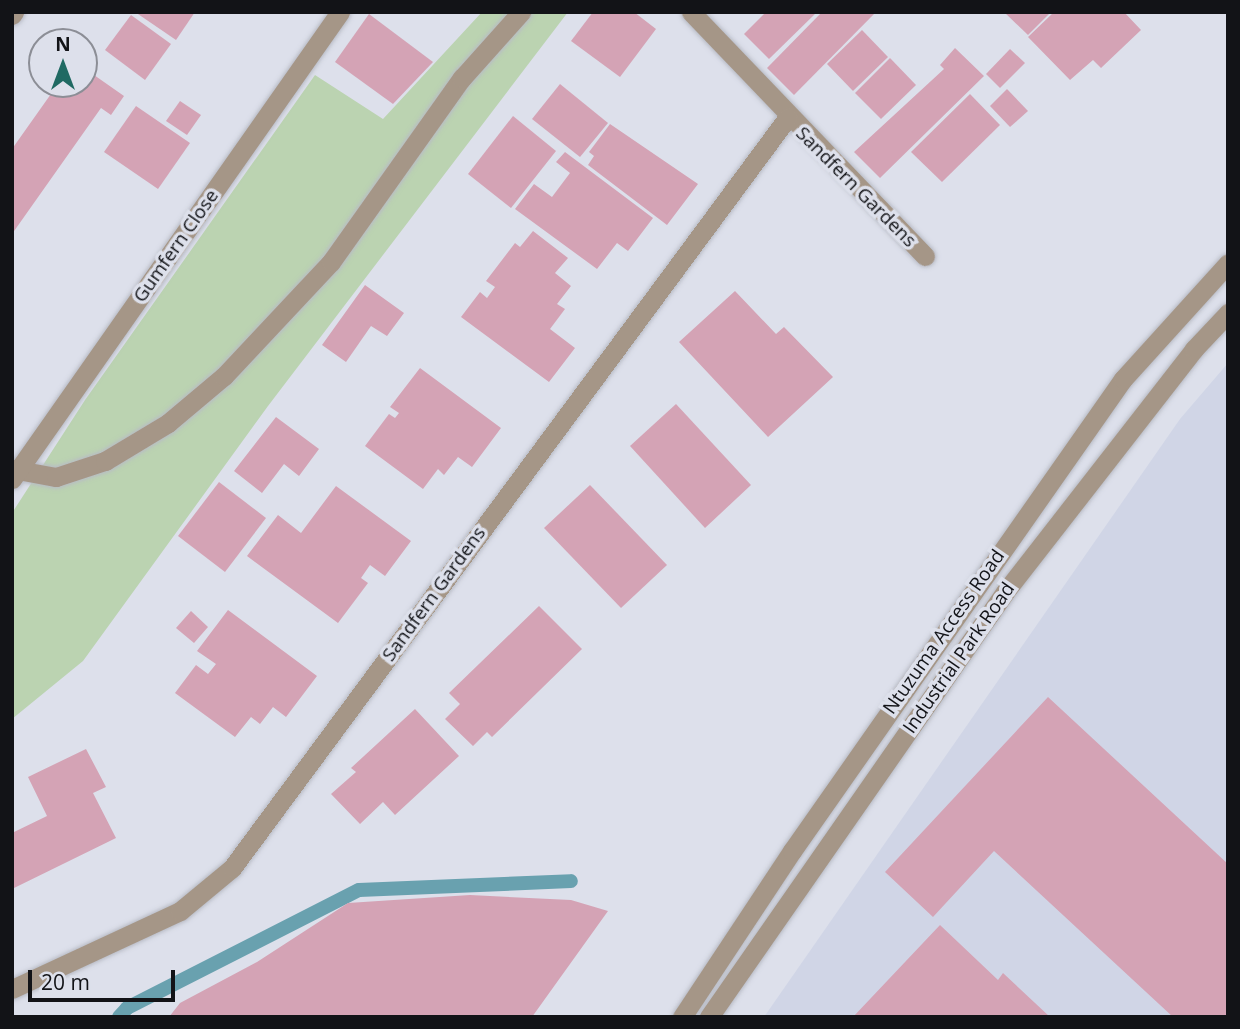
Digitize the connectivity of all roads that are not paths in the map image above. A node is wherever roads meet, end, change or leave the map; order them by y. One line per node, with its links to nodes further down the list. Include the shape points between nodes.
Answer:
1 (340, 12): 8 (street, Gumfern Close)
2 (521, 12): 8 (street, via 462,78 331,262 224,376 168,423 105,461 55,477)
3 (691, 12): 4 (street, Sandfern Gardens)
4 (788, 117): 5 (street, Sandfern Gardens); 9 (street, Sandfern Gardens, via 232,868 180,911)
5 (925, 256)
6 (1228, 262): 10 (street, Ntuzuma Access Road, via 1115,390 792,851)
7 (1228, 313): 11 (street, Industrial Park Road, via 1194,349 1005,592)
8 (14, 474)
9 (12, 989)
10 (682, 1017)
11 (709, 1017)

